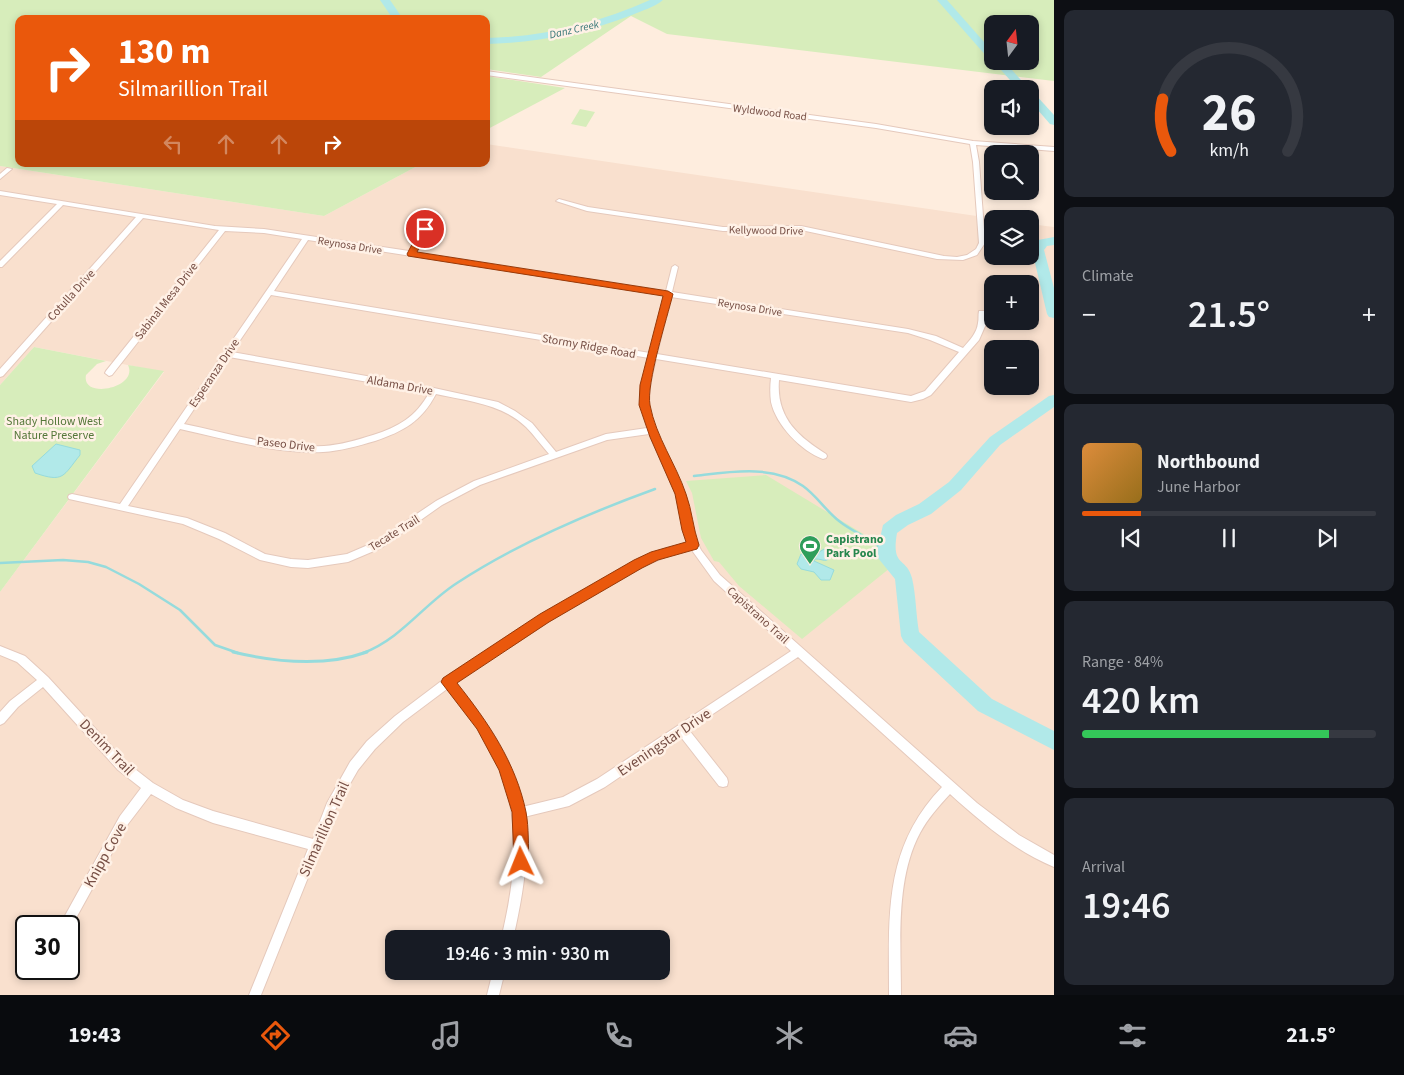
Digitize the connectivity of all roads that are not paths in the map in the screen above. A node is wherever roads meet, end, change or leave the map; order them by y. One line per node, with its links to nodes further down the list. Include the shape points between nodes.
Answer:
1 (490, 74): 2 (street, Wyldwood Road, via 876,126)
2 (973, 143): 3 (street, Wyldwood Road); 7 (street, Kellywood Drive, via 982,244 972,256 959,259 801,228 733,230 587,209)
3 (1054, 149)
4 (9, 169): 5 (street)
5 (0, 177)
6 (0, 194): 8 (street, Reynosa Drive)
7 (559, 201)
8 (62, 204): 9 (street, Reynosa Drive); 14 (street)
9 (141, 216): 10 (street, Reynosa Drive); 23 (street, Cotulla Drive)
10 (223, 228): 12 (street, Reynosa Drive); 22 (street, Sabinal Mesa Drive)
11 (425, 229): 13 (street)
12 (306, 238): 13 (street, Reynosa Drive); 16 (street, Esperanza Drive)
13 (411, 254): 17 (street, Reynosa Drive)
14 (0, 266)
15 (675, 267): 17 (street, Capistrano Trail)
16 (269, 292): 20 (street, Esperanza Drive); 21 (street, Stormy Ridge Road)
17 (668, 294): 19 (street, Reynosa Drive, via 908,331); 21 (street, Capistrano Trail)
18 (982, 313): 19 (street, Stormy Ridge Road, via 979,333)
19 (964, 352): 24 (street, Stormy Ridge Road, via 928,392 917,398)
20 (227, 354): 25 (street, Aldama Drive); 26 (street, Esperanza Drive)
21 (653, 357): 24 (street, Stormy Ridge Road); 27 (street, Capistrano Trail, via 644,398)
22 (109, 373)
23 (0, 374)
24 (775, 377): 29 (street, via 774,398 779,413 809,448)
25 (434, 391): 26 (street, Paseo Drive, via 424,410 402,428 336,448 284,446); 28 (street, Aldama Drive, via 480,400 512,413 536,431)
26 (178, 426): 31 (street, Esperanza Drive)
27 (653, 430): 28 (street, Tecate Trail, via 606,438); 32 (street, Capistrano Trail, via 681,494)
28 (554, 455): 31 (street, Tecate Trail, via 477,483 439,503 365,551 348,558 308,564 262,558 222,536 184,521)
29 (823, 456)
30 (72, 497): 31 (street, Tecate Trail)
31 (122, 508)
32 (693, 545): 34 (street, Capistrano Trail, via 717,578); 36 (street, Silmarillion Trail, via 662,553 638,564 544,618)
33 (0, 650): 35 (street, Denim Trail, via 20,659)
34 (799, 651): 38 (street, Eveningstar Drive); 40 (street, Capistrano Trail)
35 (44, 680): 37 (street); 41 (street, Denim Trail, via 122,766)
36 (448, 682): 42 (street, via 493,743); 43 (street, Silmarillion Trail, via 371,744 342,784)
37 (0, 720)
38 (682, 730): 39 (street); 42 (street, Eveningstar Drive, via 578,797)
39 (723, 782)
40 (950, 786): 44 (street, Capistrano Trail, via 1015,838); 50 (street, via 928,810 908,846 901,869 896,898)
41 (149, 787): 43 (street, Denim Trail, via 213,817); 45 (street, Knipp Cove, via 124,820)
42 (519, 812): 46 (street, via 520,880)
43 (315, 845): 48 (street, Silmarillion Trail)
44 (1054, 861)
45 (72, 915)
46 (509, 930)
47 (497, 980): 49 (street)
48 (255, 995)
49 (494, 995)
50 (895, 995)

